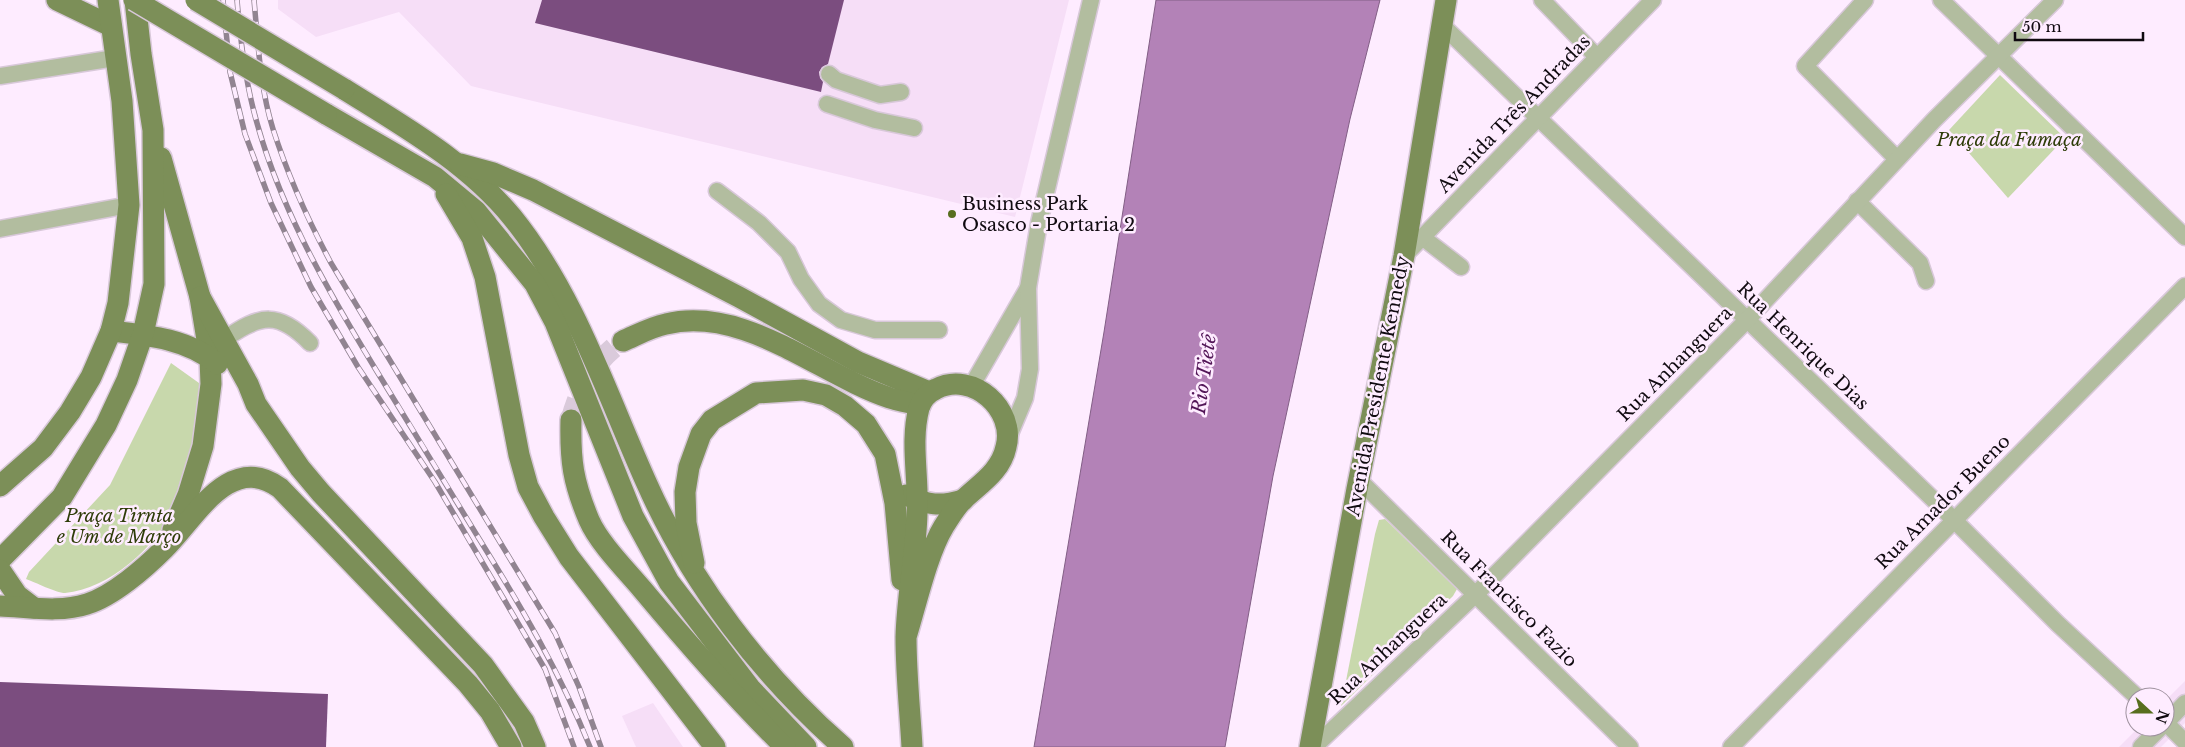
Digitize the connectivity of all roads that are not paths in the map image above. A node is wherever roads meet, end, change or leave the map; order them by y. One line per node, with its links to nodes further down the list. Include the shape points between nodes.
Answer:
1 (57, 0): 13 (main road)
2 (108, 0): 13 (main road)
3 (134, 0): 23 (main road); 26 (main road, bridge)
4 (196, 0): 25 (main road, bridge, via 344,89)
5 (1446, 0): 12 (main road, Avenida Presidente Kennedy)
6 (1542, 0): 14 (street)
7 (1653, 0): 14 (street, Avenida Três Andradas)
8 (1865, 0): 24 (street, via 1805,66)
9 (1940, 0): 15 (street)
10 (2055, 0): 15 (street, Rua Anhanguera)
11 (1090, 4): 37 (street, via 1039,223)
12 (1441, 24): 21 (street, Rua Henrique Dias); 33 (main road, Avenida Presidente Kennedy)
13 (112, 26): 16 (main road)
14 (1597, 57): 21 (street, Avenida Três Andradas)
15 (1998, 57): 24 (street, Rua Anhanguera); 32 (street)
16 (116, 58): 18 (street); 29 (main road)
17 (829, 74): 19 (street, via 836,80 880,96)
18 (0, 76)
19 (901, 92)
20 (826, 104): 22 (street, via 875,120)
21 (1538, 117): 31 (street, Avenida Três Andradas); 39 (street, Rua Henrique Dias)
22 (914, 128)
23 (153, 130): 38 (main road); 42 (main road, via 154,284)
24 (1897, 159): 28 (street, Rua Anhanguera)
25 (455, 163): 48 (main road, via 494,173 533,190 738,296); 61 (main road, via 511,216 554,282 588,344 648,486 674,539)
26 (435, 177): 74 (main road, via 479,254 518,455 528,487 569,557); 76 (main road, via 476,211 535,284 555,322 634,516 669,582 750,688)
27 (717, 191): 40 (street, via 759,223 788,252 801,279 819,304 841,320 875,330)
28 (1857, 201): 35 (street, via 1920,263); 39 (street, Rua Anhanguera)
29 (129, 205): 30 (street); 41 (main road, via 122,278)
30 (0, 230)
31 (1422, 237): 33 (street, Avenida Três Andradas); 34 (street)
32 (2185, 237)
33 (1404, 256): 53 (main road, Avenida Presidente Kennedy)
34 (1461, 267)
35 (1926, 280)
36 (2185, 286): 57 (street, Rua Amador Bueno)
37 (1028, 288): 47 (street); 51 (street, via 1030,368 1025,398)
38 (200, 296): 43 (main road); 46 (main road)
39 (1747, 320): 57 (street, Rua Henrique Dias); 62 (street, Rua Anhanguera)
40 (939, 330)
41 (111, 331): 42 (main road); 54 (main road, via 91,377 70,412 43,448)
42 (143, 334): 46 (main road, via 179,342); 59 (main road, via 127,380 106,425 62,496)
43 (225, 339): 45 (street, via 262,320 279,320 295,327); 49 (main road)
44 (623, 342): 48 (main road, via 666,324 715,322 777,344 890,398)
45 (310, 343)
46 (210, 358): 49 (main road); 58 (main road, via 210,400 203,446 188,495)
47 (971, 387): 48 (main road, via 940,386); 51 (main road, via 996,402)
48 (924, 399): 55 (main road, via 914,434)
49 (256, 404): 73 (main road, via 321,494 483,665 524,722)
50 (571, 420): 75 (main road, via 573,479 590,522 614,556 733,696)
51 (1009, 436): 56 (main road, via 1000,464)
52 (891, 480): 55 (main road, via 906,495); 61 (main road, via 885,454 874,434 845,406 826,395 802,390 756,393 712,420 702,434 689,468 685,492 686,523); 65 (main road)
53 (1359, 480): 62 (street, Rua Francisco Fazio); 79 (main road, Avenida Presidente Kennedy)
54 (0, 486)
55 (918, 500): 56 (main road, via 946,505); 65 (main road)
56 (963, 500): 65 (main road, via 942,528 935,544)
57 (1954, 520): 66 (street, Rua Henrique Dias); 82 (street, Rua Amador Bueno)
58 (165, 549): 64 (main road, via 108,594 87,604 67,609); 72 (main road, via 214,492 238,478 271,481 468,684 490,711)
59 (0, 560)
60 (0, 570): 64 (main road, via 17,595)
61 (696, 574): 77 (main road, via 730,624 768,670)
62 (1476, 594): 80 (street, Rua Anhanguera); 81 (street, Rua Francisco Fazio)
63 (0, 606): 64 (main road)
64 (34, 608)
65 (906, 637): 78 (main road)
66 (2126, 687)
67 (2185, 703): 68 (street)
68 (2175, 713)
69 (2175, 733): 71 (street)
70 (2151, 737): 83 (street)
71 (2185, 742)
72 (511, 747)
73 (535, 747)
74 (715, 747)
75 (785, 747)
76 (806, 747)
77 (843, 747)
78 (912, 747)
79 (1310, 747)
80 (1314, 747)
81 (1630, 747)
82 (1731, 747)
83 (2141, 747)

